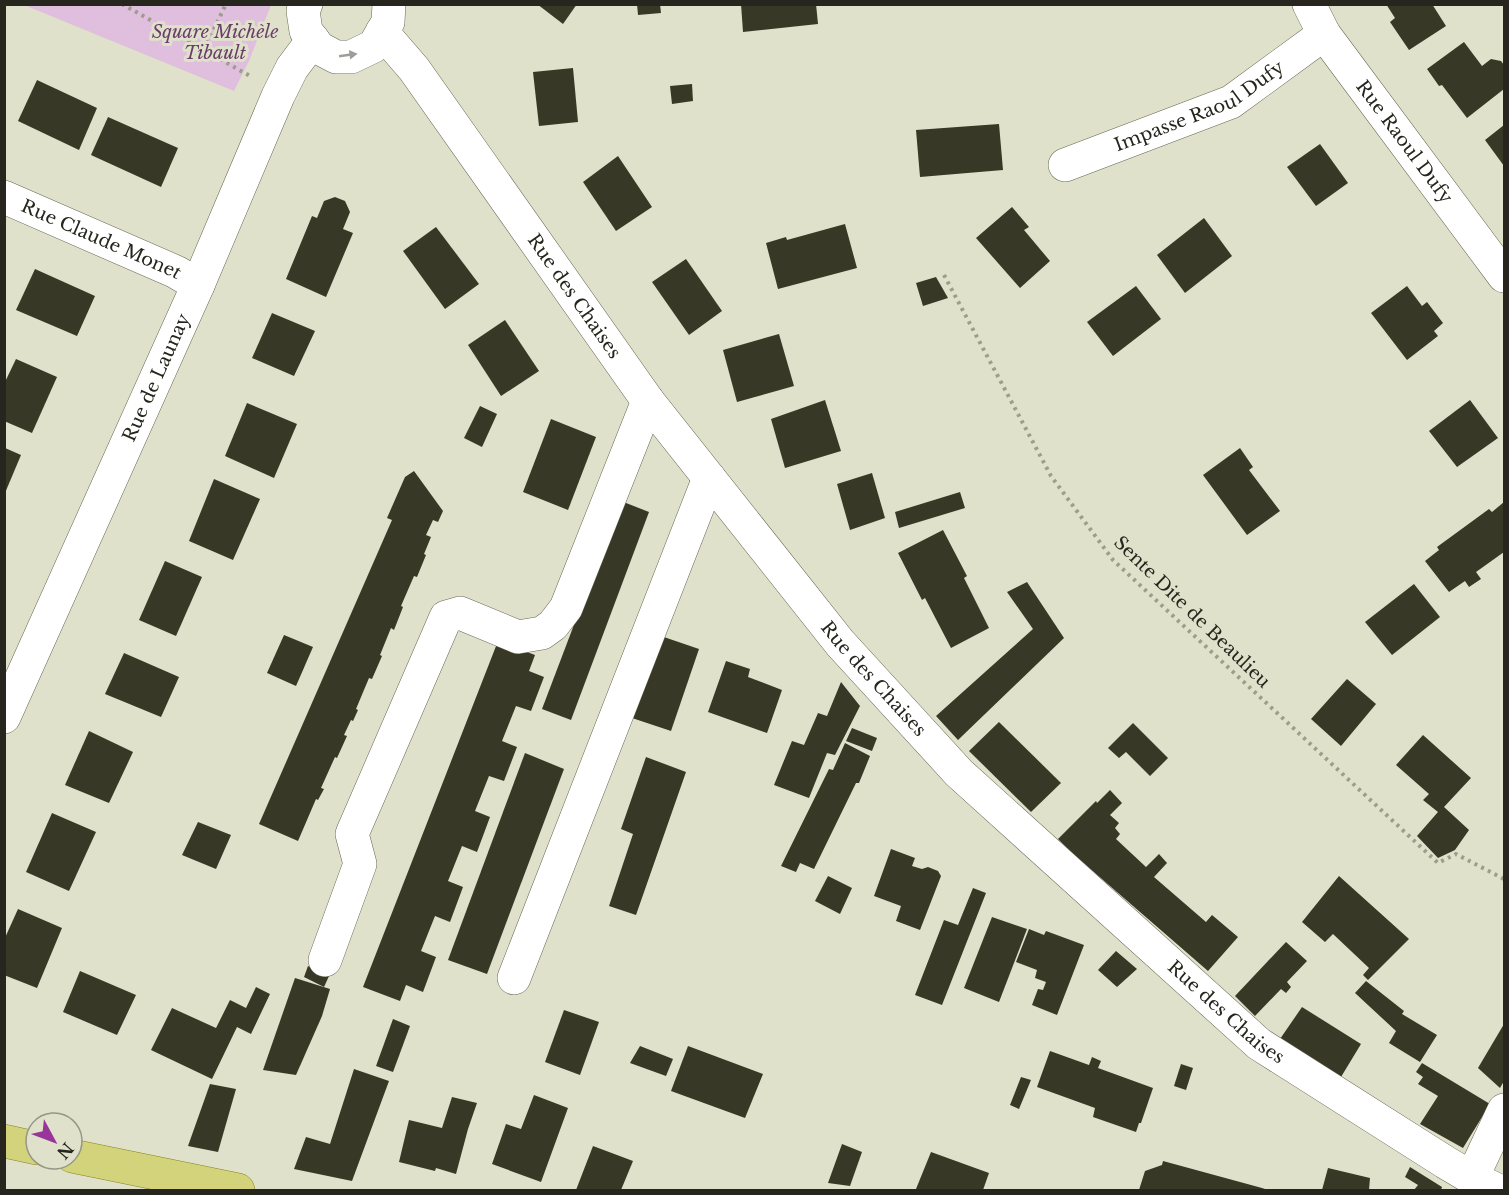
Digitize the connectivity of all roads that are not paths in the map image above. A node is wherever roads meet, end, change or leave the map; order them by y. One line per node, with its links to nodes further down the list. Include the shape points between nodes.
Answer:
1 (306, 4): 5 (street, via 306,31)
2 (1309, 4): 4 (street, Rue Raoul Dufy)
3 (386, 18): 5 (street, one-way to 3, via 336,57 351,57 374,46); 10 (street, Rue des Chaises, via 414,69)
4 (1324, 34): 6 (street, Impasse Raoul Dufy, via 1231,102); 8 (street, Rue Raoul Dufy)
5 (313, 40): 9 (street, Rue de Launay, via 292,68)
6 (1065, 165)
7 (4, 197): 9 (street, Rue Claude Monet)
8 (1504, 276)
9 (198, 285): 12 (street, Rue de Launay)
10 (648, 401): 11 (street, Rue des Chaises); 13 (street, via 566,608 553,625 542,633 518,637 460,613 446,617 352,834 360,864)
11 (709, 478): 14 (street); 19 (street, Rue des Chaises, via 840,643 959,773 1259,1044)
12 (4, 717)
13 (325, 960)
14 (514, 978)
15 (1504, 1110): 19 (street)
16 (4, 1141): 17 (main road)
17 (24, 1145)
18 (84, 1158): 20 (main road)
19 (1485, 1184)
20 (238, 1191)

